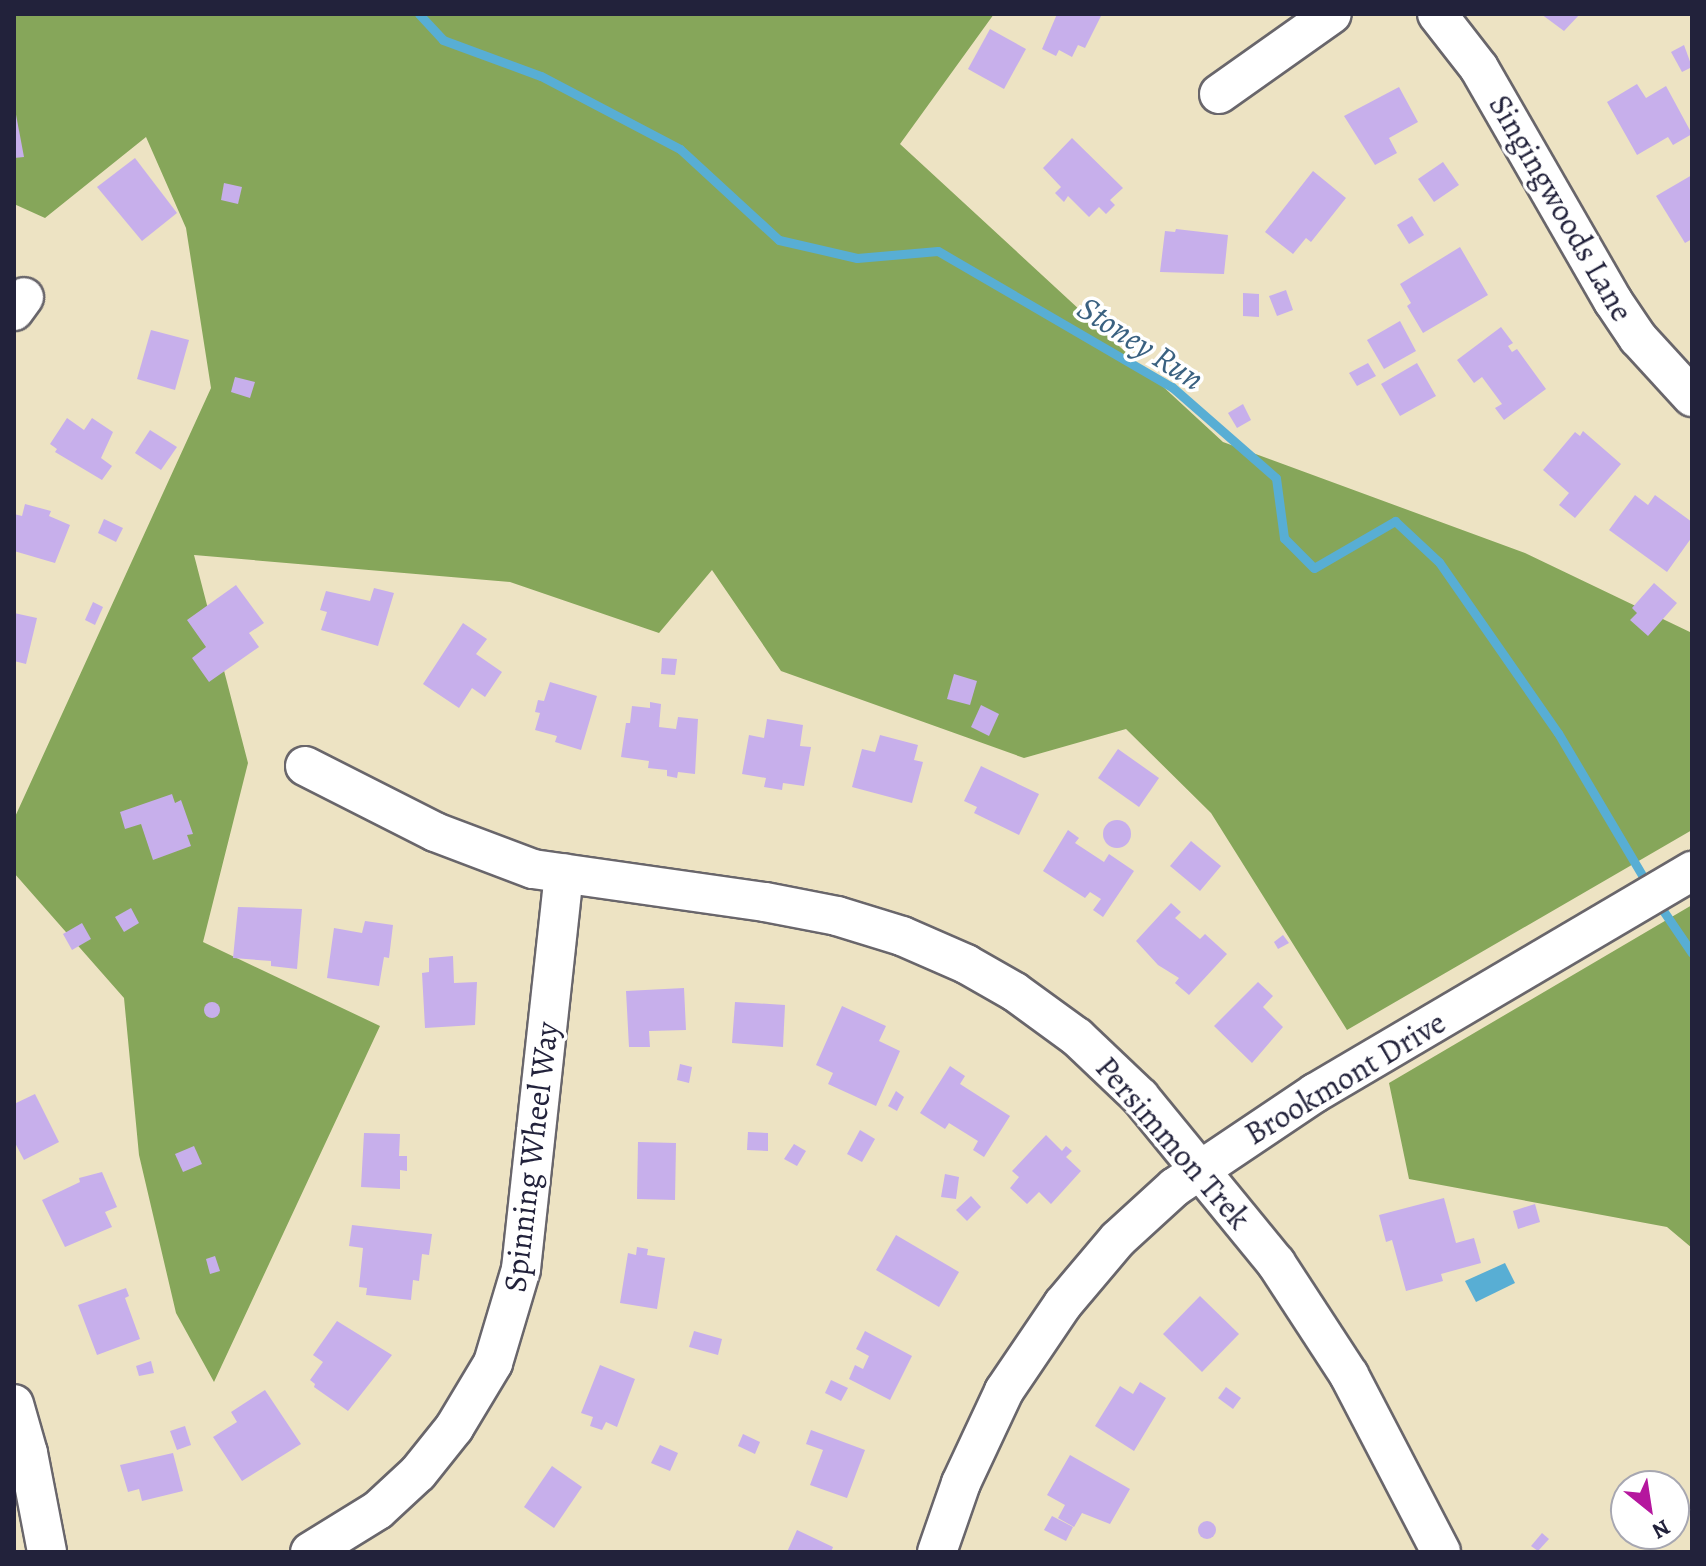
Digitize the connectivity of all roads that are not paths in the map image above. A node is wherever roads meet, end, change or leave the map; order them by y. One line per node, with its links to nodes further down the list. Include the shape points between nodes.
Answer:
1 (1332, 14): 3 (street)
2 (1437, 14): 4 (street, Singingwoods Lane, via 1479,68 1613,301 1638,338)
3 (1219, 94)
4 (1692, 397)
5 (305, 766): 7 (street, Persimmon Trek, via 435,832 533,869)
6 (1692, 871): 8 (street, Brookmont Drive, via 1315,1093)
7 (564, 873): 8 (street, Persimmon Trek, via 837,916 966,964 1015,992 1106,1061); 11 (street, Spinning Wheel Way, via 521,1269 493,1363 454,1428 418,1473 378,1510)
8 (1200, 1169): 12 (street, Brookmont Drive, via 1118,1239 1063,1304 1004,1391 961,1483); 13 (street, Persimmon Trek, via 1304,1301 1349,1375)
9 (14, 1404): 10 (street)
10 (47, 1552)
11 (310, 1552)
12 (937, 1552)
13 (1441, 1552)

